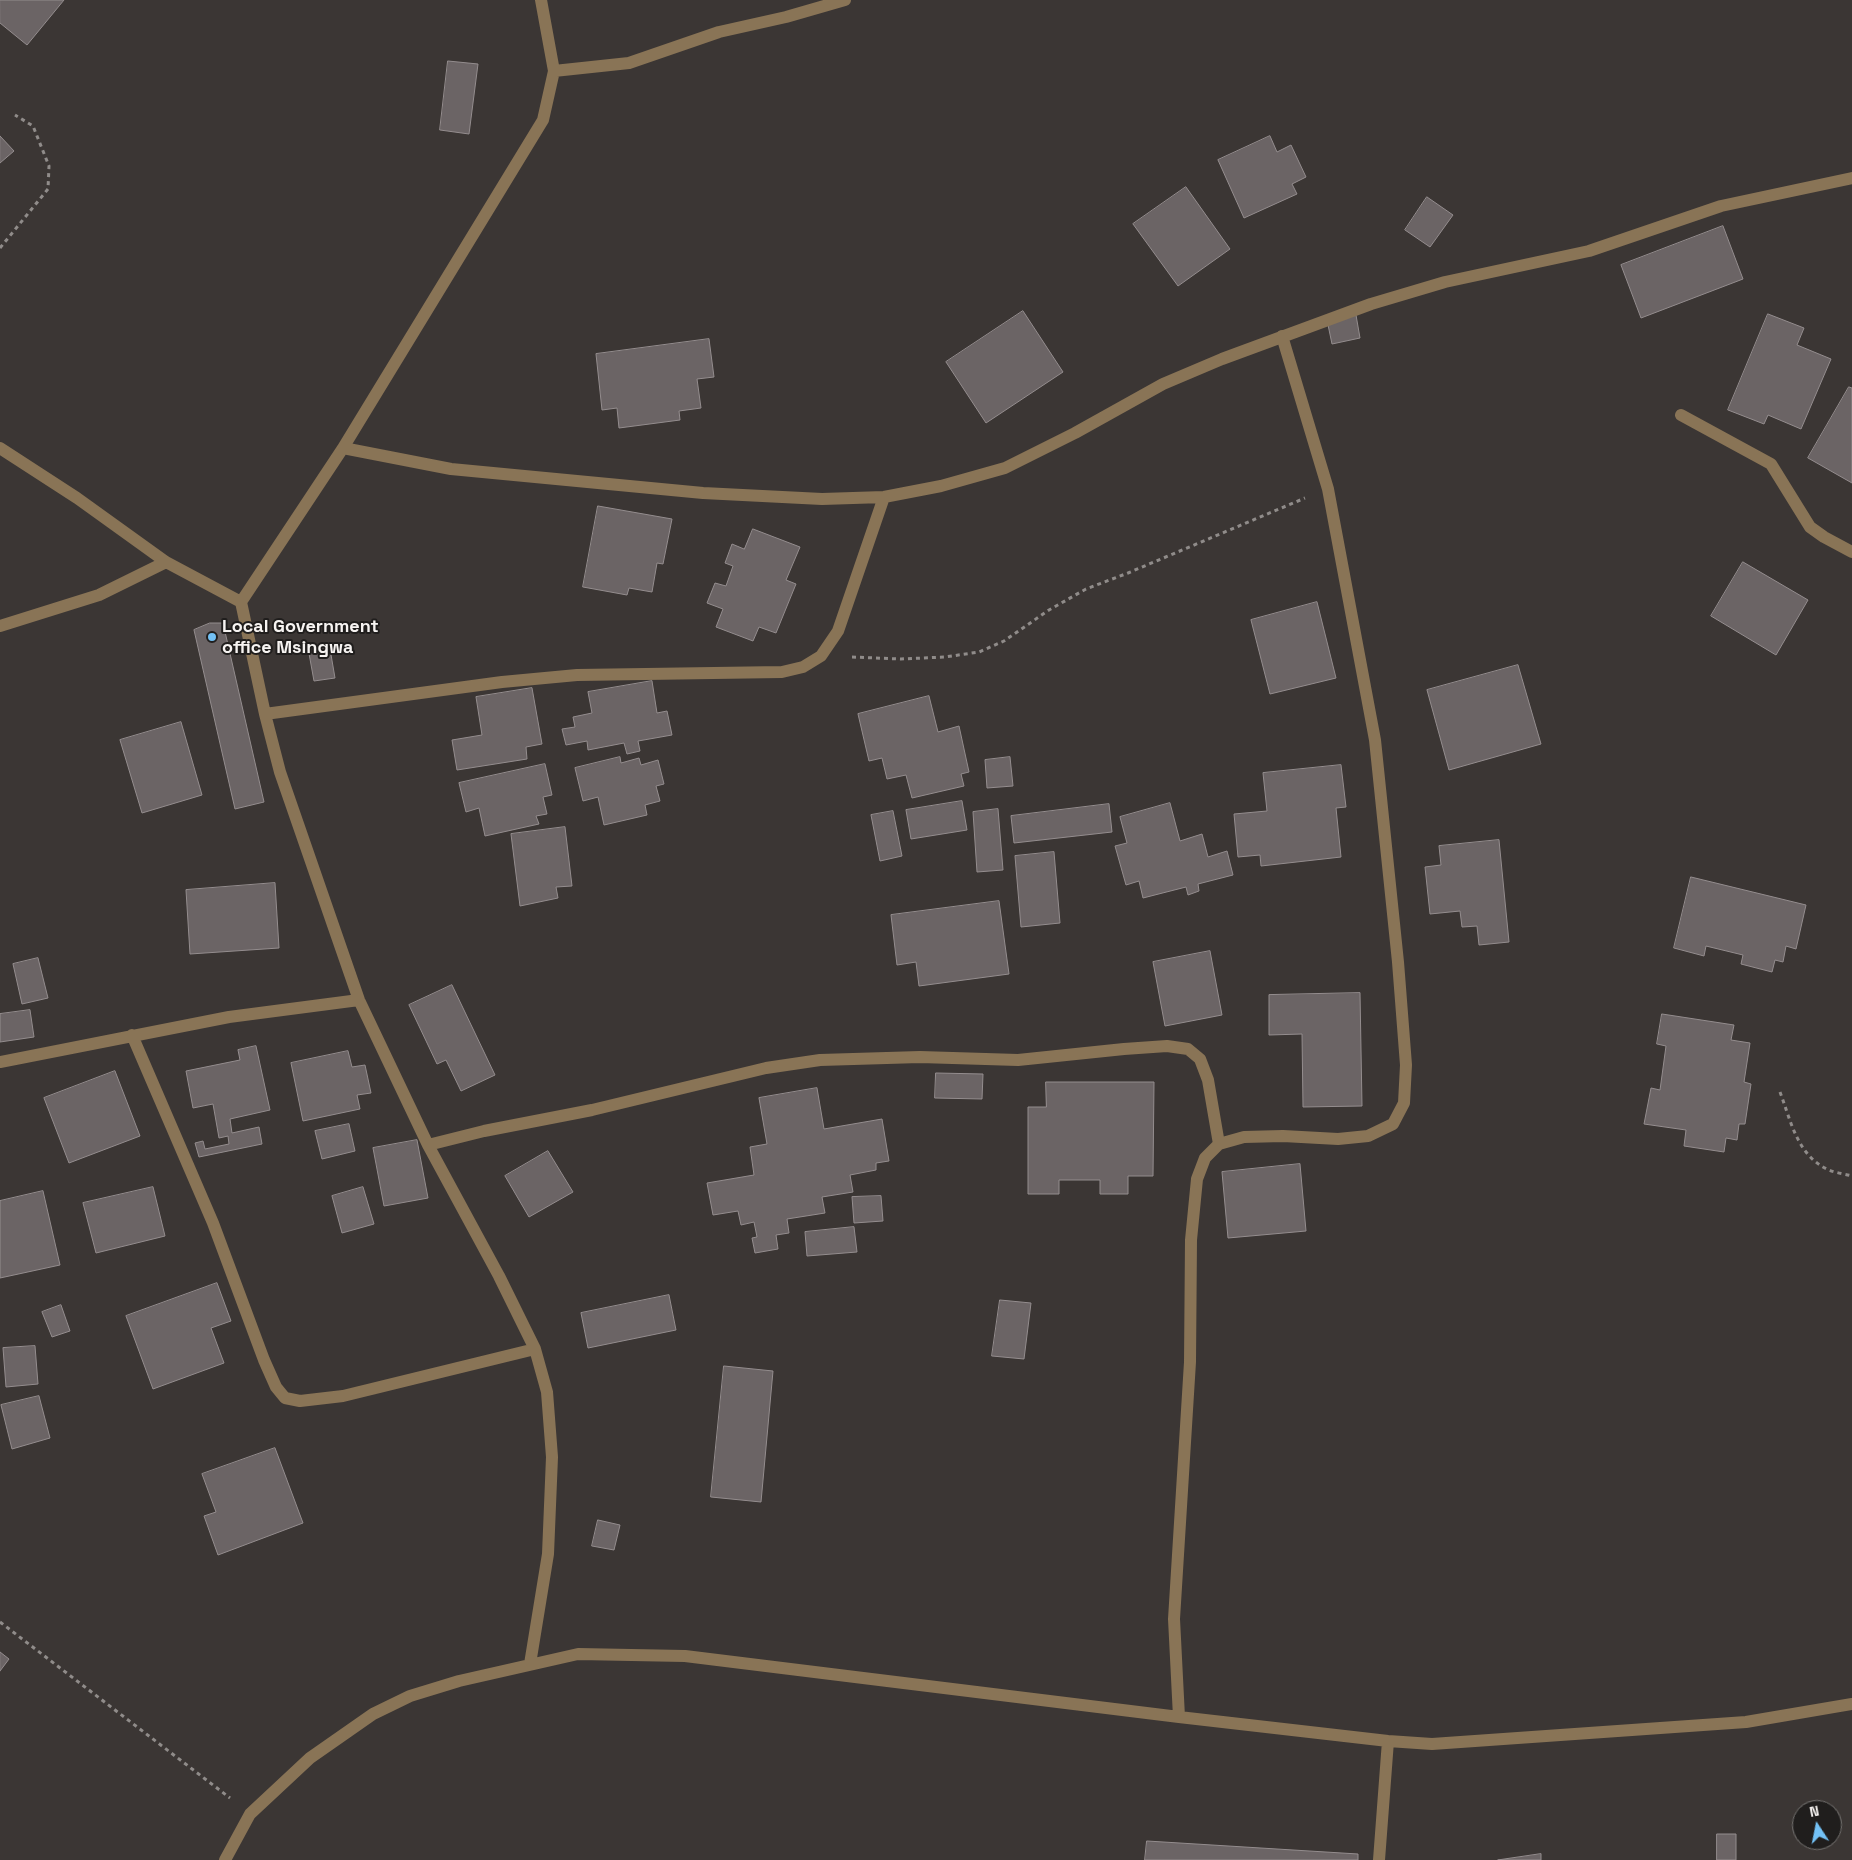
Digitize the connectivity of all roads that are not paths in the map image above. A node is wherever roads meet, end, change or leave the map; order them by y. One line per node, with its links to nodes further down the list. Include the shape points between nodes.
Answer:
1 (541, 0): 3 (street)
2 (844, 0): 3 (street, via 786,18 719,32 629,63)
3 (554, 71): 8 (street, via 543,120)
4 (1852, 178): 5 (street, via 1721,206 1589,251 1445,282)
5 (1282, 336): 9 (street, via 1163,384 1005,468); 18 (street, via 1328,489 1375,740 1398,962 1406,1066 1404,1103 1393,1124 1368,1136 1338,1139 1263,1136)
6 (1681, 415): 10 (street, via 1771,464 1810,527)
7 (0, 448): 11 (street)
8 (343, 448): 9 (street, via 451,469 702,494); 12 (street)
9 (884, 498): 14 (street, via 838,631 821,656 803,667 782,672 577,675)
10 (1852, 552)
11 (166, 562): 12 (street); 13 (street, via 99,595)
12 (241, 602): 14 (street)
13 (0, 626)
14 (265, 714): 15 (street, via 280,772)
15 (359, 1000): 16 (street, via 229,1017); 19 (street)
16 (132, 1035): 17 (street); 20 (street, via 213,1223 264,1360 276,1387 285,1398 300,1401 343,1396)
17 (0, 1062)
18 (1219, 1144): 19 (street, via 1208,1080 1200,1059 1188,1049 1167,1046 1018,1060 920,1057 820,1060 756,1070); 23 (street, via 1205,1158 1198,1179 1191,1240 1190,1362 1174,1619)
19 (428, 1145): 20 (street)
20 (535, 1349): 21 (street, via 547,1392 552,1457 548,1554)
21 (530, 1664): 23 (street, via 578,1654 685,1656); 25 (street, via 410,1696 373,1714 310,1758 250,1814)
22 (1852, 1704): 24 (street, via 1746,1722 1432,1744)
23 (1179, 1717): 24 (street)
24 (1388, 1741): 26 (street)
25 (225, 1860)
26 (1379, 1860)

